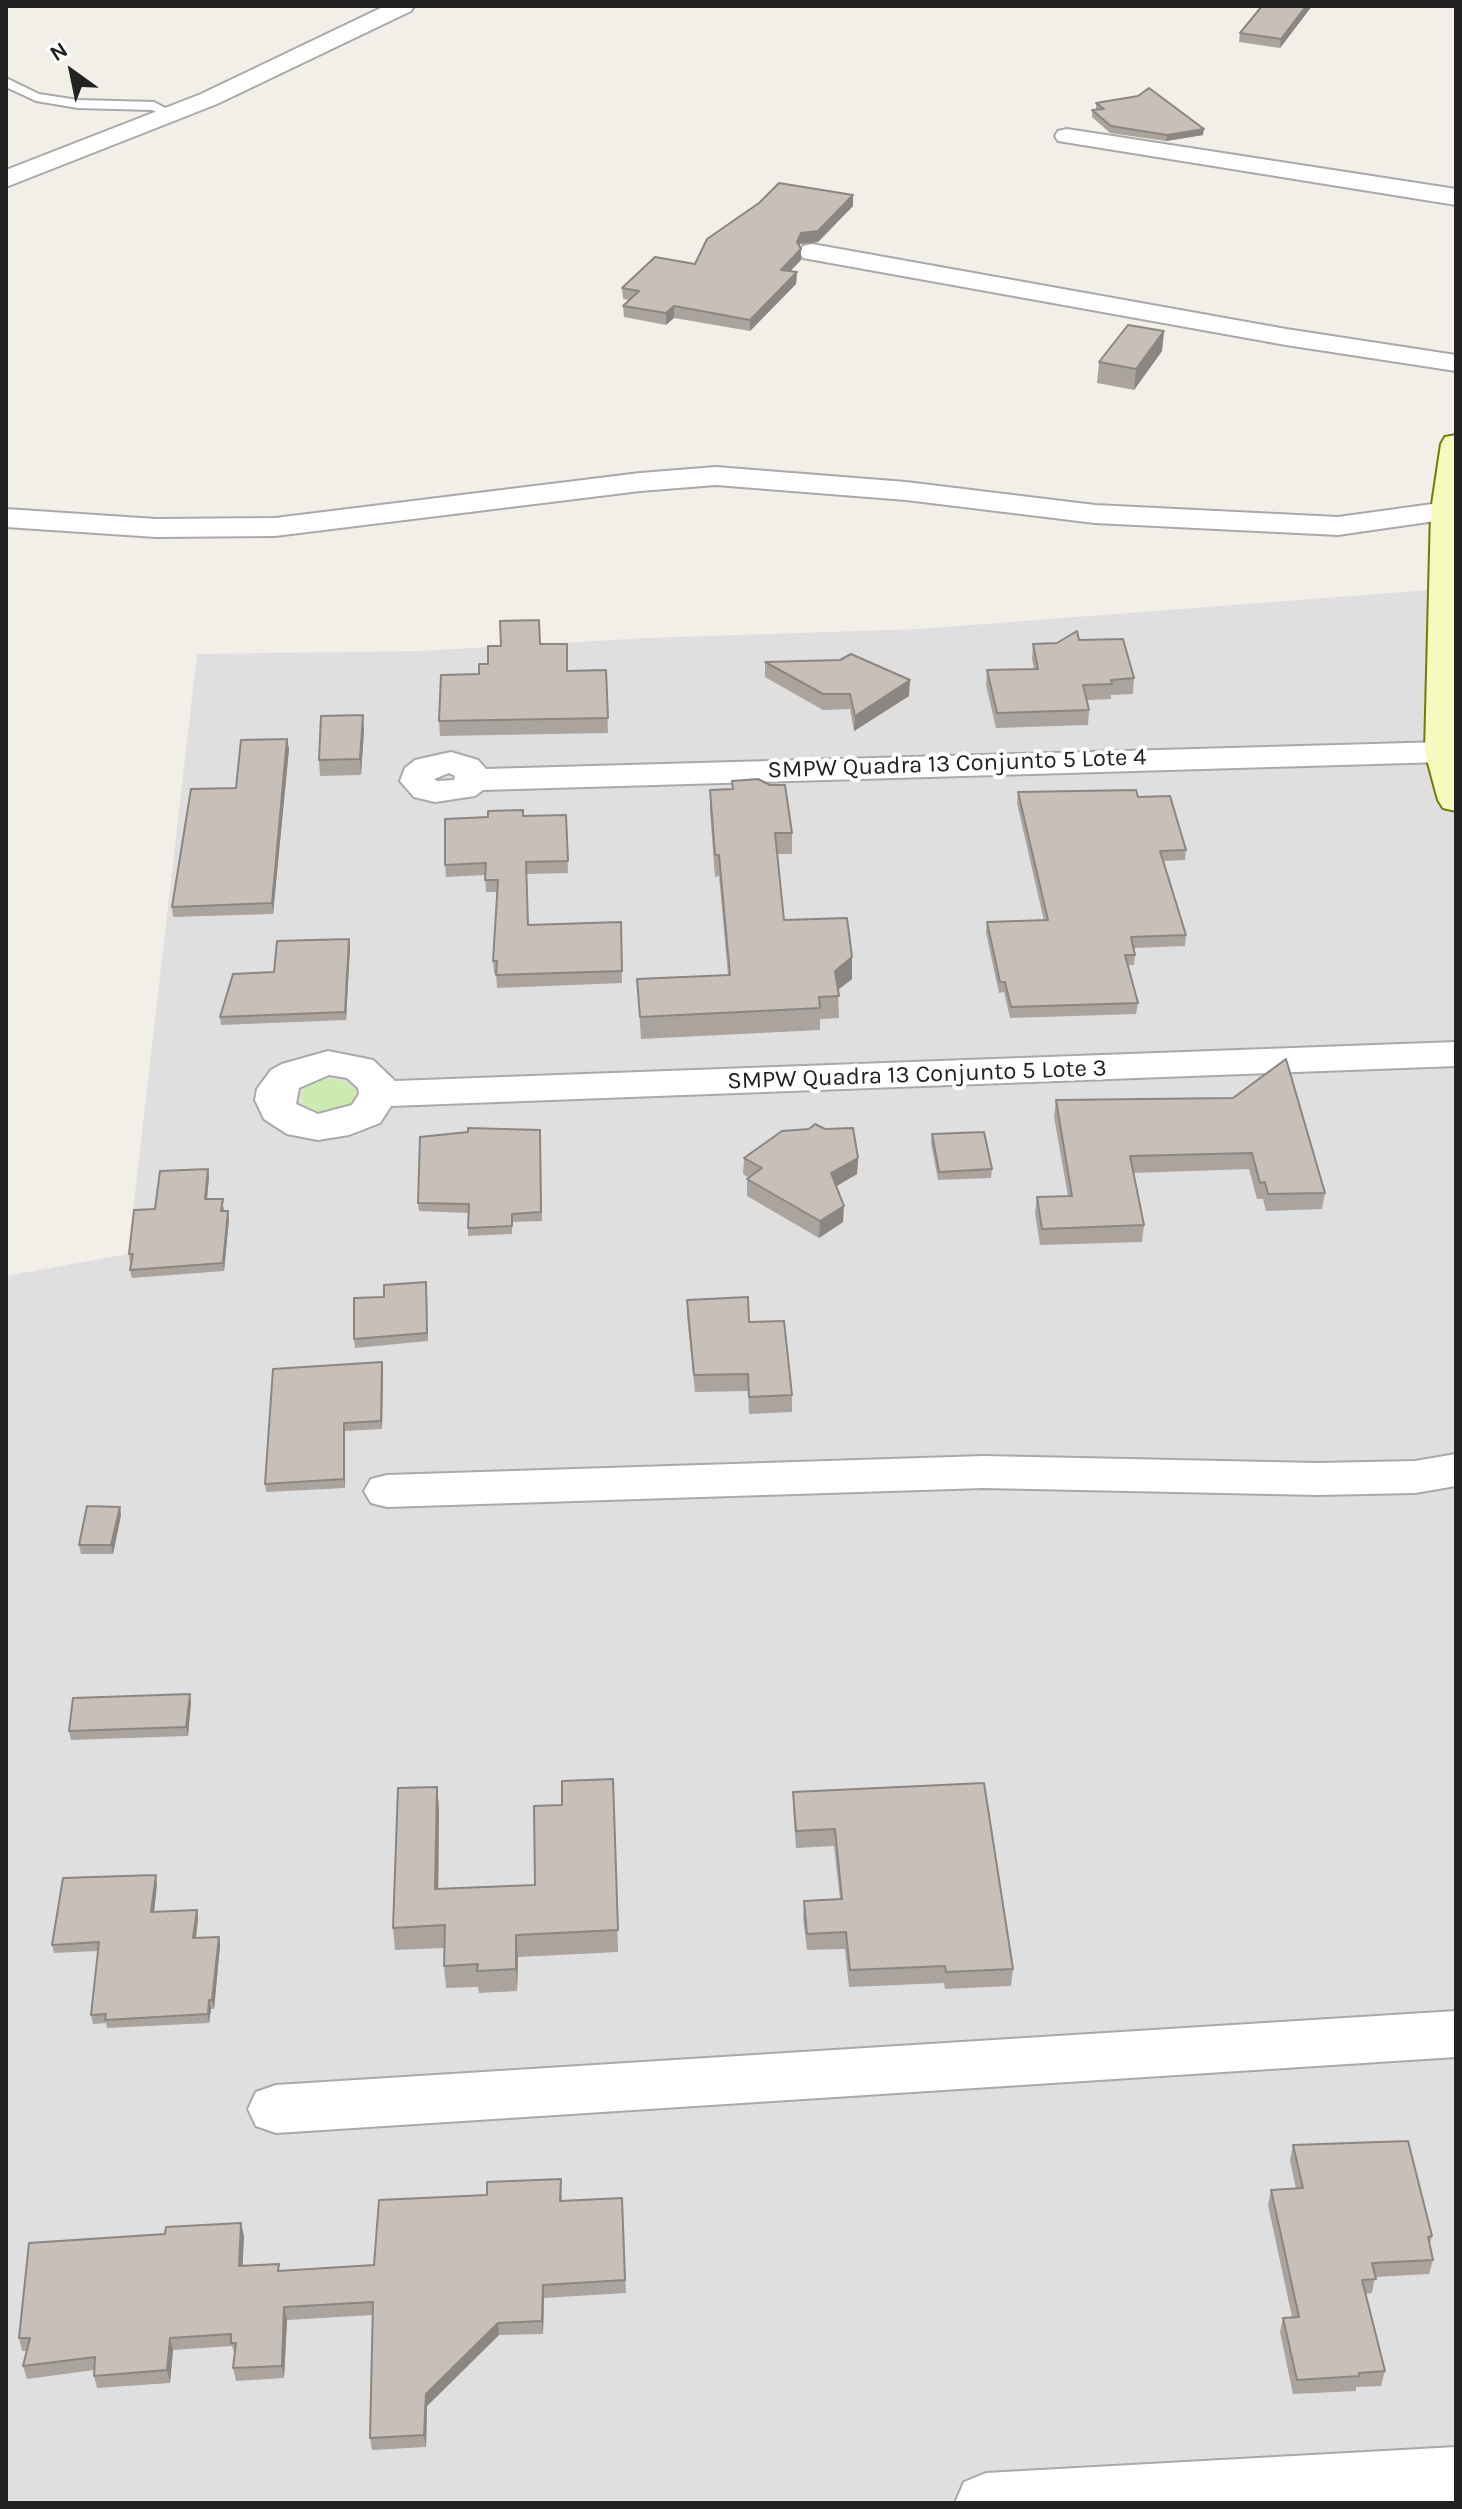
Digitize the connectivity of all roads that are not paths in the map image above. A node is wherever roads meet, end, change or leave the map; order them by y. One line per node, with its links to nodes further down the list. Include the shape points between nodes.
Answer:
1 (403, 6): 3 (street)
2 (6, 82): 3 (lane, via 36,97 154,106)
3 (171, 114): 5 (street, via 27,161)
4 (1067, 136): 6 (street)
5 (6, 179)
6 (1456, 197)
7 (812, 252): 8 (street)
8 (1456, 363)
9 (1456, 444): 11 (street)
10 (6, 518): 11 (street, via 156,528 275,527 716,476 906,491 1095,514)
11 (1450, 533): 12 (street)
12 (1443, 752): 13 (street, SMPW Quadra 13 Conjunto 5 Lote 4); 14 (street)
13 (473, 780)
14 (1456, 800)
15 (1456, 1054): 16 (street, SMPW Quadra 13 Conjunto 5 Lote 3)
16 (379, 1094)
17 (1456, 1470): 18 (street, via 1415,1477 1318,1479 984,1472)
18 (387, 1491)
19 (1456, 2034): 20 (street)
20 (276, 2109)
21 (1456, 2476): 22 (street)
22 (986, 2503)

